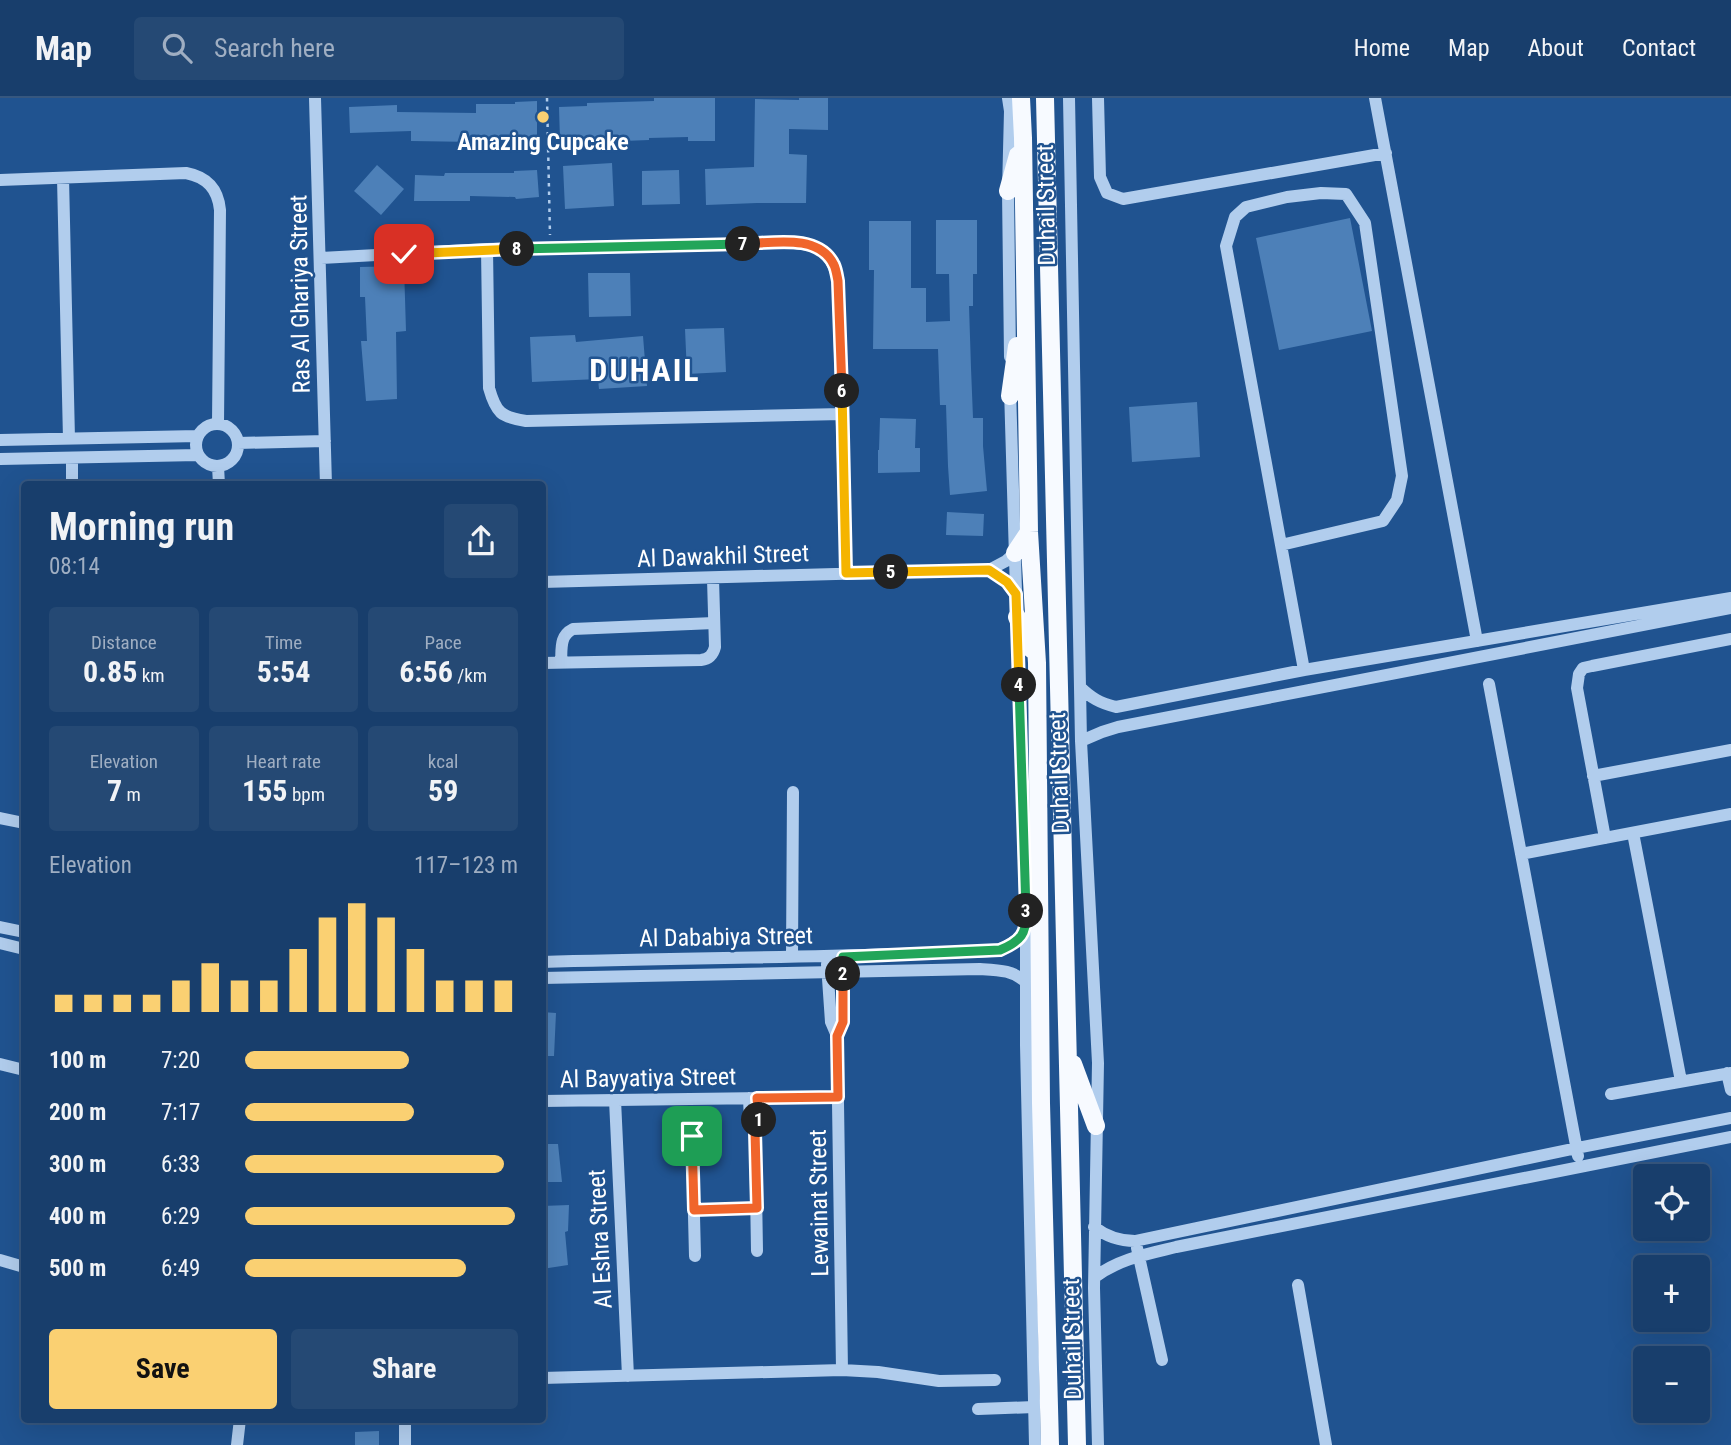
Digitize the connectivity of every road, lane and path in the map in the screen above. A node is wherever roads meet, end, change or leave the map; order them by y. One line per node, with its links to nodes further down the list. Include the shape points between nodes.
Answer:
1 (547, 98): 13 (path)
2 (1045, 98): 79 (main road, Duhail Street)
3 (1069, 98): 51 (street, Duhail Street)
4 (1098, 98): 9 (street, via 1100,177 1107,193 1123,199)
5 (1375, 98): 9 (street)
6 (316, 99): 15 (street, Ras Al Ghariya Street)
7 (1013, 102): 8 (main road, Duhail Street); 12 (street, Duhail Street)
8 (1023, 138): 12 (main road); 16 (main road, Duhail Street)
9 (1386, 153): 45 (street)
10 (64, 178): 11 (street); 19 (street, via 186,173 213,187 219,210); 21 (street)
11 (0, 180)
12 (1008, 191): 17 (street, Duhail Street)
13 (550, 248): 14 (street); 18 (street, via 792,243 822,251 834,264 838,281)
14 (487, 249): 15 (street); 18 (street, via 489,388 503,415 526,421)
15 (321, 258): 23 (street, Ras Al Ghariya Street)
16 (1025, 283): 17 (main road); 32 (main road, Duhail Street)
17 (1010, 396): 34 (street, Duhail Street)
18 (842, 414): 36 (street)
19 (218, 425): 20 (street, via 206,427); 24 (street, via 232,430)
20 (198, 436): 21 (street); 25 (street)
21 (69, 439): 22 (street)
22 (0, 440)
23 (325, 441): 24 (street); 31 (street, Ras Al Ghariya Street)
24 (238, 443): 28 (street, via 233,459)
25 (198, 455): 26 (street); 28 (street, via 207,464)
26 (72, 458): 27 (street); 29 (street)
27 (0, 459)
28 (218, 466): 30 (street)
29 (72, 481)
30 (219, 481)
31 (326, 481)
32 (1029, 532): 34 (main road); 48 (main road, Duhail Street)
33 (1281, 545): 33 (street, via 1226,246 1235,217 1246,207 1321,192 1346,194 1365,223 1402,477 1397,500 1383,521); 49 (street)
34 (1015, 553): 35 (street); 39 (street, Duhail Street)
35 (989, 570): 36 (street, Al Dawakhil Street); 39 (street)
36 (846, 573): 37 (street, Al Dawakhil Street)
37 (713, 579): 38 (street, Al Dawakhil Street); 43 (street)
38 (546, 582)
39 (1016, 594): 42 (street, Duhail Street)
40 (1731, 598): 45 (street)
41 (1731, 608): 53 (street)
42 (1017, 617): 48 (main road); 65 (street, Duhail Street)
43 (714, 624): 47 (street, via 573,629 563,637); 47 (street, via 714,651 705,659)
44 (1731, 639): 56 (street, via 1583,668 1577,688)
45 (1477, 641): 49 (street)
46 (546, 663): 47 (street)
47 (561, 663)
48 (1037, 663): 83 (main road, Duhail Street)
49 (1304, 670): 52 (street)
50 (1489, 684): 63 (street)
51 (1080, 687): 52 (street); 54 (street, Duhail Street)
52 (1116, 708): 53 (street)
53 (1118, 727): 54 (street)
54 (1081, 741): 92 (street, Duhail Street, via 1097,1031)
55 (1731, 750): 56 (street)
56 (1594, 776): 62 (street)
57 (793, 792): 69 (street)
58 (1731, 814): 61 (street)
59 (0, 818): 60 (street)
60 (21, 822)
61 (1633, 833): 62 (street); 84 (street)
62 (1605, 838): 63 (street)
63 (1521, 854): 95 (street)
64 (0, 927): 66 (street)
65 (1026, 928): 71 (street, Al Dababiya Street, via 1016,942 1000,950); 76 (street, Duhail Street)
66 (21, 931)
67 (0, 943): 68 (street)
68 (21, 948)
69 (792, 956): 70 (street, Al Dababiya Street); 72 (street, Al Dababiya Street)
70 (827, 956): 71 (street, Al Dababiya Street); 73 (street, Lewainat Street)
71 (843, 957): 74 (street, Lewainat Street)
72 (546, 962)
73 (827, 973): 74 (street, Al Dababiya Street); 75 (street, Al Dababiya Street); 77 (street, Lewainat Street, via 831,1022)
74 (843, 973): 76 (street, Al Dababiya Street, via 998,970); 77 (street, Lewainat Street, via 843,1022)
75 (546, 978)
76 (1027, 983): 78 (street, Duhail Street)
77 (837, 1036): 87 (street, Lewainat Street)
78 (1026, 1045): 83 (main road); 115 (street, Duhail Street)
79 (1068, 1049): 92 (main road); 123 (main road, Duhail Street)
80 (0, 1065): 81 (street)
81 (21, 1069)
82 (1729, 1073): 84 (street); 85 (street)
83 (1041, 1077): 122 (main road, Duhail Street)
84 (1681, 1081): 86 (street)
85 (1731, 1090)
86 (1611, 1094)
87 (838, 1097): 88 (street, Al Bayyatiya Street); 111 (street, Lewainat Street)
88 (753, 1098): 89 (street, Al Bayyatiya Street); 97 (street, via 750,1122 755,1131)
89 (615, 1100): 90 (street, Al Bayyatiya Street); 112 (street, Al Eshra Street)
90 (546, 1101)
91 (1731, 1118): 95 (street)
92 (1096, 1126): 99 (street, Duhail Street)
93 (692, 1136): 98 (street)
94 (1731, 1137): 96 (street)
95 (1577, 1148): 96 (street); 100 (street)
96 (1580, 1166): 102 (street)
97 (757, 1208): 98 (street); 103 (street)
98 (694, 1210): 104 (street)
99 (1094, 1227): 101 (street, via 1114,1239); 108 (street, Duhail Street)
100 (1164, 1234): 101 (street); 102 (street)
101 (1135, 1241): 105 (street)
102 (1166, 1249): 105 (street)
103 (757, 1251)
104 (695, 1256)
105 (1138, 1256): 108 (street); 110 (street)
106 (0, 1260): 107 (street)
107 (21, 1266)
108 (1095, 1277): 124 (street, Duhail Street)
109 (1298, 1285): 125 (street)
110 (1161, 1360)
111 (842, 1370): 112 (street); 114 (street, via 939,1381)
112 (628, 1376): 113 (street)
113 (546, 1378)
114 (995, 1380)
115 (1034, 1408): 116 (street); 121 (street, Duhail Street)
116 (978, 1409)
117 (240, 1423): 119 (street)
118 (405, 1423): 120 (street)
119 (237, 1445)
120 (405, 1445)
121 (1035, 1445)
122 (1049, 1445)
123 (1077, 1445)
124 (1098, 1445)
125 (1325, 1445)

